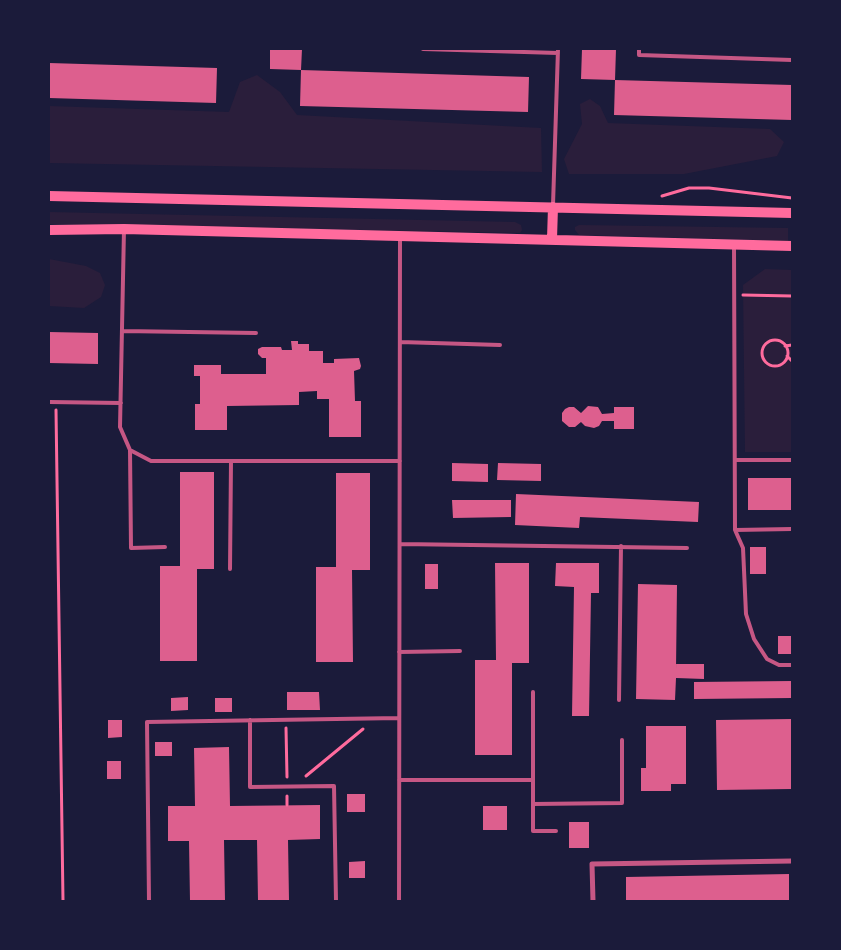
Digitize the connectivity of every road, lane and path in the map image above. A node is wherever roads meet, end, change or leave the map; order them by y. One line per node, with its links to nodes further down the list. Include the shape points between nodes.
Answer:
1 (423, 49): 3 (lane)
2 (639, 49): 4 (lane, via 639,55)
3 (558, 51): 8 (lane)
4 (792, 60)
5 (49, 196): 8 (main road)
6 (657, 198): 7 (path, via 689,188 710,188)
7 (792, 198)
8 (553, 208): 9 (main road); 13 (main road)
9 (792, 213)
10 (124, 229): 11 (main road); 12 (main road); 18 (lane)
11 (49, 230)
12 (400, 236): 13 (main road); 20 (lane)
13 (552, 239): 14 (main road)
14 (734, 245): 15 (main road); 16 (lane)
15 (792, 246)
16 (734, 295): 17 (path); 31 (lane)
17 (792, 296)
18 (122, 331): 19 (lane); 28 (lane)
19 (256, 333)
20 (400, 342): 21 (lane); 30 (lane)
21 (500, 345)
22 (792, 345): 23 (path)
23 (786, 346): 24 (path); 24 (path, via 779,341 770,341 764,346 762,355 774,366 783,364)
24 (788, 356): 25 (path)
25 (792, 360)
26 (49, 402): 27 (lane)
27 (56, 402): 28 (lane); 59 (path)
28 (121, 403): 29 (lane, via 120,427)
29 (130, 450): 33 (lane, via 151,461); 38 (lane, via 131,548)
30 (400, 460): 33 (lane); 36 (lane)
31 (735, 460): 32 (lane); 35 (lane)
32 (792, 460)
33 (231, 461): 40 (lane)
34 (792, 529): 35 (lane)
35 (735, 530): 43 (lane, via 743,548 746,614 754,638 767,659 779,665)
36 (400, 544): 37 (lane); 42 (lane)
37 (621, 546): 39 (lane); 45 (lane)
38 (166, 547)
39 (687, 548)
40 (230, 569)
41 (460, 651): 42 (lane)
42 (399, 652): 47 (lane)
43 (792, 665)
44 (533, 692): 52 (lane)
45 (619, 700)
46 (375, 718): 47 (lane); 49 (lane); 54 (path)
47 (399, 718): 51 (lane)
48 (250, 720): 49 (lane); 53 (lane, via 250,787); 60 (lane, via 146,722)
49 (286, 720): 53 (path)
50 (622, 740): 55 (lane, via 622,804)
51 (399, 780): 52 (lane); 62 (lane)
52 (533, 780): 55 (lane)
53 (287, 786): 54 (lane); 56 (path)
54 (294, 786): 61 (lane, via 334,786)
55 (533, 804): 57 (lane, via 533,830)
56 (287, 805)
57 (556, 831)
58 (792, 861): 63 (street, via 592,864)
59 (63, 901)
60 (149, 901)
61 (336, 901)
62 (399, 901)
63 (592, 901)

